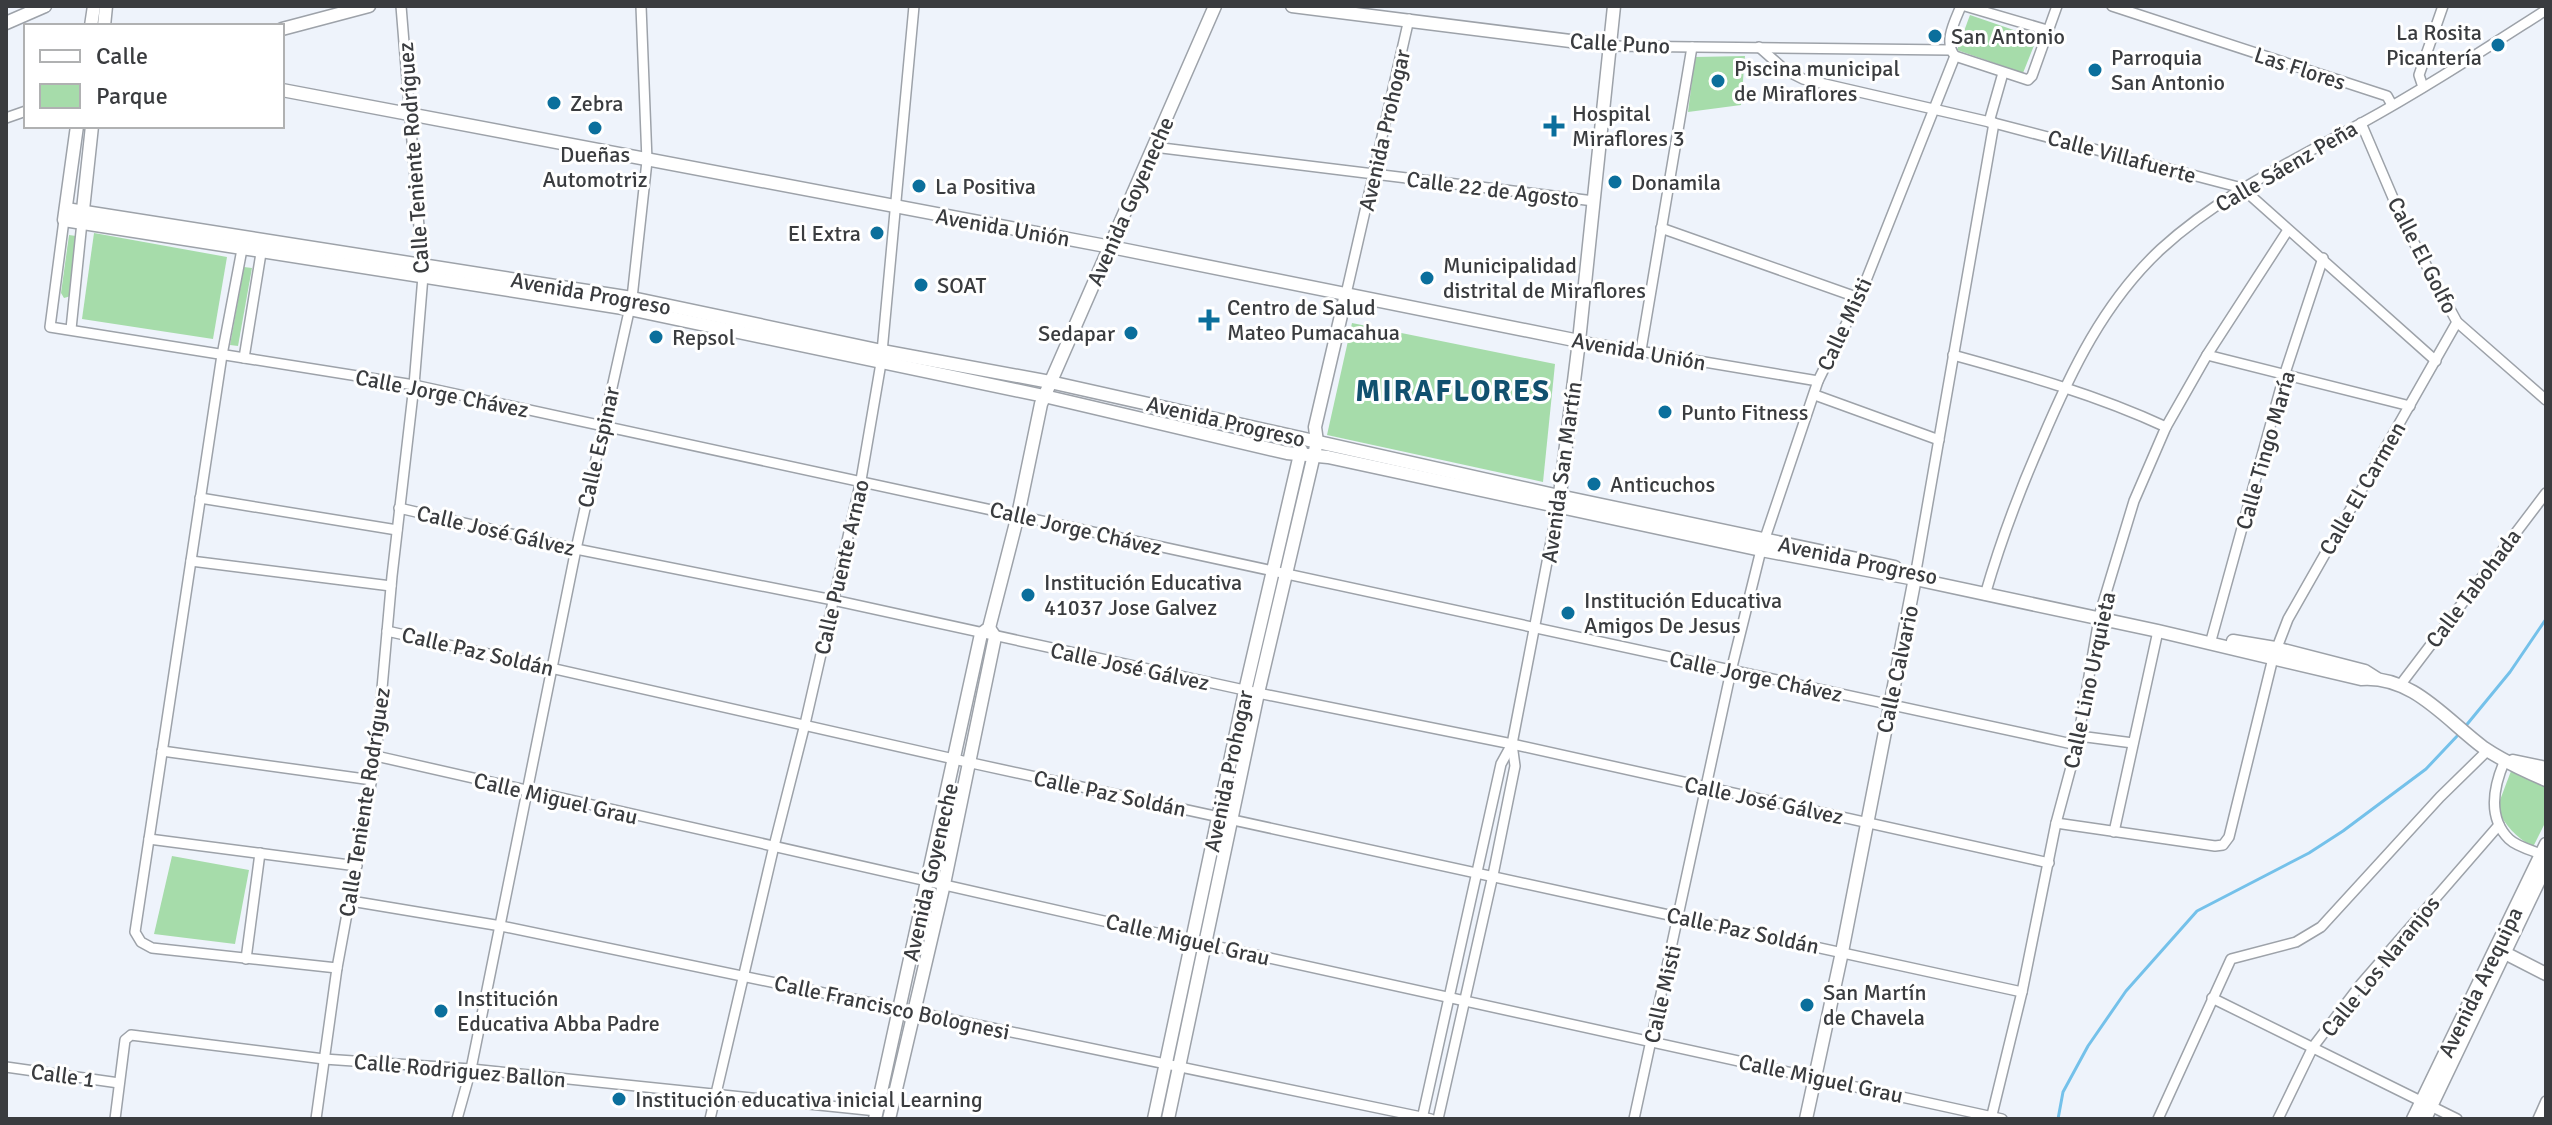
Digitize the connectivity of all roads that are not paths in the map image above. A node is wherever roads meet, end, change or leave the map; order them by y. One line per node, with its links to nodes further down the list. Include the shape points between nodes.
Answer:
1 (45, 6): 15 (main road)
2 (369, 6): 16 (main road)
3 (401, 6): 27 (street, Calle Teniente Rodríguez)
4 (641, 6): 33 (street, Calle Espinar)
5 (914, 6): 37 (street, Calle Puente Arnao)
6 (1215, 6): 32 (main road, Avenida Goyeneche)
7 (1292, 6): 14 (main road, Calle Puno)
8 (1614, 6): 18 (main road, Avenida San Martín)
9 (1963, 6): 17 (street); 21 (street, Calle Misti, via 1949,41)
10 (2057, 6): 17 (street)
11 (2112, 6): 25 (street, Las Flores, via 2387,96)
12 (2443, 6): 23 (street, via 2419,75)
13 (2546, 10): 23 (street, Calle Sáenz Peña)
14 (1409, 19): 18 (main road, Calle Puno); 34 (street, Avenida Prohogar)
15 (6, 23)
16 (284, 28)
17 (2047, 30): 22 (street, via 2028,80)
18 (1610, 46): 19 (street, Calle Puno); 36 (main road, Avenida San Martín)
19 (1692, 47): 20 (street, Calle Puno); 40 (street)
20 (1759, 47): 21 (street, Calle Puno); 26 (street, Calle Villafuerte, via 1803,79)
21 (1952, 53): 22 (street, Calle Puno); 26 (street, Calle Misti)
22 (2003, 73): 28 (street, Calle Calvario)
23 (2423, 87): 25 (street, Calle Sáenz Peña)
24 (284, 90): 27 (main road, Avenida Unión)
25 (2392, 105): 29 (street, Calle Sáenz Peña)
26 (1935, 108): 28 (street, Calle Villafuerte); 48 (street, Calle Misti)
27 (411, 114): 33 (main road, Avenida Unión); 46 (street, Calle Teniente Rodríguez)
28 (1992, 122): 35 (street, Calle Villafuerte); 55 (street, Calle Calvario)
29 (2361, 123): 35 (street, Calle Sáenz Peña); 50 (street, Calle El Golfo, via 2405,226)
30 (77, 128): 38 (main road)
31 (92, 128): 39 (main road)
32 (1154, 147): 34 (street, Calle 22 de Agosto); 44 (main road, Avenida Goyeneche)
33 (647, 161): 37 (main road, Avenida Unión); 49 (street, Calle Espinar)
34 (1375, 175): 36 (street, Calle 22 de Agosto); 47 (street, Avenida Prohogar)
35 (2242, 188): 41 (street, Calle Villafuerte); 64 (street, Calle Sáenz Peña, via 2170,241 2126,286 2096,326)
36 (1594, 201): 52 (main road, Avenida San Martín)
37 (895, 208): 44 (main road, Avenida Unión); 57 (street, Calle Puente Arnao)
38 (65, 214): 39 (main road, Avenida Progreso); 51 (street, via 50,327)
39 (83, 217): 42 (main road, Avenida Progreso); 51 (street)
40 (1661, 228): 48 (street); 53 (street)
41 (2288, 230): 45 (street, Calle Villafuerte); 56 (street, Calle Lino Urquieta)
42 (243, 242): 43 (main road, Avenida Progreso); 54 (street)
43 (263, 245): 46 (main road, Avenida Progreso); 58 (street)
44 (1111, 247): 47 (main road, Avenida Unión); 62 (main road, Avenida Goyeneche)
45 (2323, 258): 59 (street, Calle Villafuerte); 60 (street, Calle Tingo María)
46 (422, 270): 49 (main road, Avenida Progreso); 63 (street, Calle Teniente Rodríguez)
47 (1346, 294): 52 (main road, Avenida Unión); 70 (main road, Avenida Prohogar)
48 (1859, 298): 61 (street, Calle Misti)
49 (631, 304): 57 (main road, Avenida Progreso); 69 (street, Calle Espinar)
50 (2457, 322): 59 (street, Calle El Carmen); 67 (street, Calle El Golfo)
51 (71, 329): 54 (street, Calle Jorge Chávez)
52 (1579, 341): 53 (street, Avenida Unión); 80 (main road, Avenida San Martín)
53 (1641, 350): 61 (street, Avenida Unión)
54 (222, 355): 58 (street, Calle Jorge Chávez); 79 (street)
55 (1953, 355): 64 (street); 73 (street, Calle Calvario)
56 (2207, 355): 60 (street); 71 (street, Calle Lino Urquieta)
57 (882, 357): 62 (main road, Avenida Progreso); 66 (main road, Avenida Progreso); 77 (street, Calle Puente Arnao)
58 (244, 358): 63 (street, Calle Jorge Chávez)
59 (2436, 361): 68 (street, Calle El Carmen)
60 (2284, 376): 68 (street); 98 (street, Calle Tingo María)
61 (1818, 381): 65 (street, Calle Misti)
62 (1050, 382): 66 (main road, Avenida Goyeneche); 72 (main road, Avenida Progreso)
63 (414, 385): 69 (street, Calle Jorge Chávez); 81 (street, Calle Teniente Rodríguez)
64 (2065, 386): 71 (street); 91 (street, Calle Sáenz Peña)
65 (1815, 395): 73 (street); 84 (street, Calle Misti)
66 (1044, 396): 75 (main road, Avenida Progreso); 82 (main road, Avenida Goyeneche)
67 (2546, 400)
68 (2410, 406): 99 (street, Calle El Carmen, via 2295,606)
69 (602, 426): 77 (street, Calle Jorge Chávez); 85 (street, Calle Espinar)
70 (1315, 427): 72 (main road, Avenida Prohogar); 74 (main road, Avenida Prohogar)
71 (2166, 427): 93 (street, Calle Lino Urquieta, via 2134,501)
72 (1304, 439): 74 (main road, Avenida Progreso); 75 (main road, Avenida Prohogar)
73 (1939, 440): 89 (street, Calle Calvario)
74 (1317, 442): 76 (main road, Avenida Prohogar); 80 (main road, Avenida Progreso)
75 (1300, 454): 76 (main road, Avenida Progreso); 87 (main road, Avenida Prohogar)
76 (1314, 456): 80 (main road, Avenida Progreso); 88 (main road, Avenida Prohogar)
77 (861, 480): 82 (street, Calle Jorge Chávez); 92 (street, Calle Puente Arnao)
78 (2546, 493): 102 (street, Calle Tabohada)
79 (200, 498): 83 (street); 86 (street)
80 (1559, 500): 84 (main road, Avenida Progreso); 94 (street, Avenida San Martín)
81 (399, 508): 83 (street, Calle Teniente Rodríguez); 85 (street, Calle José Gálvez)
82 (1018, 515): 87 (street, Calle Jorge Chávez); 97 (main road, Avenida Goyeneche)
83 (397, 530): 90 (street, Calle Teniente Rodríguez)
84 (1763, 545): 89 (main road, Avenida Progreso); 101 (street, Calle Misti)
85 (576, 549): 92 (street, Calle José Gálvez); 100 (street, Calle Espinar)
86 (191, 561): 90 (street); 110 (street)
87 (1272, 572): 88 (street, Calle Jorge Chávez); 103 (main road, Avenida Prohogar)
88 (1286, 575): 94 (street, Calle Jorge Chávez); 103 (main road, Avenida Prohogar)
89 (1916, 575): 91 (main road, Avenida Progreso); 104 (main road, Calle Calvario)
90 (391, 586): 95 (street, Calle Teniente Rodríguez)
91 (1986, 592): 93 (main road, Avenida Progreso)
92 (833, 600): 97 (street, Calle José Gálvez); 105 (street, Calle Puente Arnao)
93 (2099, 616): 96 (main road, Avenida Progreso); 98 (main road, Avenida Progreso); 106 (street, Calle Lino Urquieta)
94 (1536, 628): 101 (street, Calle Jorge Chávez); 108 (street, Avenida San Martín)
95 (387, 631): 100 (street, Calle Paz Soldán); 111 (street, Calle Teniente Rodríguez)
96 (2158, 631): 98 (main road, Avenida Progreso); 107 (street)
97 (988, 633): 103 (street, Calle José Gálvez); 112 (main road, Avenida Goyeneche)
98 (2212, 641): 99 (main road, Avenida Progreso)
99 (2274, 653): 102 (main road, Avenida Progreso, via 2365,671); 124 (street, Calle El Carmen, via 2223,845)
100 (552, 668): 105 (street, Calle Paz Soldán); 118 (street, Calle Espinar)
101 (1731, 671): 104 (street, Calle Jorge Chávez); 117 (street, Calle Misti)
102 (2401, 684): 109 (main road, Avenida Progreso)
103 (1252, 692): 108 (street, Calle José Gálvez); 119 (main road, Avenida Prohogar); 120 (main road, Avenida Prohogar)
104 (1889, 704): 106 (street, Calle Jorge Chávez); 121 (main road, Calle Calvario)
105 (805, 724): 112 (street, Calle Paz Soldán); 126 (street, Calle Puente Arnao)
106 (2078, 740): 107 (street, Calle Jorge Chávez); 122 (street, Calle Lino Urquieta)
107 (2133, 743): 124 (street)
108 (1512, 744): 117 (street, Calle José Gálvez); 131 (street, Avenida San Martín, via 1501,764); 132 (street, Avenida San Martín, via 1515,766)
109 (2486, 748): 113 (main road, Avenida Progreso); 147 (street, via 2321,927 2296,942 2231,959)
110 (162, 751): 115 (street); 125 (street)
111 (376, 756): 115 (street, Calle Teniente Rodríguez); 118 (street, Calle Miguel Grau)
112 (961, 760): 119 (street, Calle Paz Soldán); 133 (main road, Avenida Goyeneche); 134 (main road, Avenida Goyeneche)
113 (2505, 760): 114 (main road, Avenida Progreso); 116 (main road, Avenida Progreso); 123 (street, via 2493,801)
114 (2546, 768)
115 (372, 780): 130 (street, Calle Teniente Rodríguez)
116 (2546, 780)
117 (1707, 788): 121 (street, Calle José Gálvez); 136 (street, Calle Misti)
118 (526, 791): 126 (street, Calle Miguel Grau); 137 (street, Calle Espinar)
119 (1219, 817): 120 (street, Calle Paz Soldán); 138 (main road, Avenida Prohogar)
120 (1233, 820): 131 (street, Calle Paz Soldán); 138 (main road, Avenida Prohogar)
121 (1867, 823): 129 (street, Calle José Gálvez); 140 (main road, Calle Calvario)
122 (2056, 823): 124 (street); 129 (street, Calle Lino Urquieta)
123 (2499, 825): 128 (street, via 2510,841); 152 (street, Calle Los Naranjos)
124 (2114, 832)
125 (149, 839): 127 (street); 141 (street, via 135,932 141,942 152,948)
126 (774, 846): 133 (street, Calle Miguel Grau); 144 (street, Calle Puente Arnao)
127 (260, 853): 130 (street); 141 (street)
128 (2545, 855): 139 (main road, Avenida Arequipa)
129 (2049, 863): 145 (street, Calle Lino Urquieta)
130 (357, 866): 135 (street, Calle Teniente Rodríguez)
131 (1476, 872): 132 (street, Calle Paz Soldán); 146 (street, Avenida San Martín)
132 (1493, 875): 136 (street, Calle Paz Soldán); 148 (street, Avenida San Martín)
133 (927, 880): 134 (street, Calle Miguel Grau); 149 (main road, Avenida Goyeneche)
134 (944, 884): 138 (street, Calle Miguel Grau); 150 (main road, Avenida Goyeneche)
135 (351, 901): 137 (street, Calle Francisco Bolognesi); 142 (street, Calle Teniente Rodríguez)
136 (1679, 916): 140 (street, Calle Paz Soldán); 151 (street, Calle Misti)
137 (501, 926): 144 (street, Calle Francisco Bolognesi); 156 (street, Calle Espinar)
138 (1198, 942): 146 (street, Calle Miguel Grau); 155 (main road, Avenida Prohogar)
139 (2500, 951): 143 (main road); 161 (main road, Avenida Arequipa)
140 (1842, 952): 145 (street, Calle Paz Soldán); 157 (main road, Calle Calvario)
141 (246, 959): 142 (street)
142 (337, 968): 153 (street, Calle Teniente Rodríguez)
143 (2546, 974)
144 (743, 976): 149 (street, Calle Francisco Bolognesi); 159 (street, Calle Puente Arnao)
145 (2022, 992): 164 (street, Calle Lino Urquieta)
146 (1449, 997): 148 (street, Calle Miguel Grau); 163 (street, Avenida San Martín)
147 (2212, 998): 152 (street); 175 (street)
148 (1465, 1000): 151 (street, Calle Miguel Grau); 172 (street, Avenida San Martín)
149 (900, 1007): 150 (street, Calle Francisco Bolognesi); 162 (main road, Avenida Goyeneche)
150 (914, 1010): 155 (street, Calle Francisco Bolognesi); 169 (main road, Avenida Goyeneche)
151 (1651, 1042): 157 (street, Calle Miguel Grau); 173 (street, Calle Misti)
152 (2313, 1047): 161 (street); 176 (street, Calle Los Naranjos)
153 (324, 1059): 156 (street, Calle Rodriguez Ballon); 158 (street, Calle Rodriguez Ballon, via 131,1035 125,1040); 166 (street, Calle Teniente Rodríguez)
154 (6, 1067): 158 (street, Calle 1)
155 (1173, 1067): 163 (street, Calle Francisco Bolognesi); 170 (main road, Avenida Prohogar); 171 (main road, Avenida Prohogar)
156 (471, 1069): 159 (street, Calle Rodriguez Ballon); 167 (street, Calle Espinar)
157 (1817, 1077): 164 (street, Calle Miguel Grau); 174 (main road, Calle Calvario)
158 (119, 1083): 165 (street, Calle Rodriguez Ballon)
159 (716, 1094): 162 (street, Calle Rodriguez Ballon); 168 (street, Calle Puente Arnao)
160 (2546, 1101): 179 (street)
161 (2425, 1110): 177 (main road, Avenida Arequipa); 178 (street)
162 (876, 1115)
163 (1425, 1118)
164 (1995, 1118)
165 (115, 1119)
166 (316, 1119)
167 (457, 1119)
168 (710, 1119)
169 (889, 1119)
170 (1154, 1119)
171 (1168, 1119)
172 (1438, 1119)
173 (1634, 1119)
174 (1806, 1119)
175 (2158, 1119)
176 (2278, 1119)
177 (2413, 1119)
178 (2457, 1119)
179 (2538, 1119)

